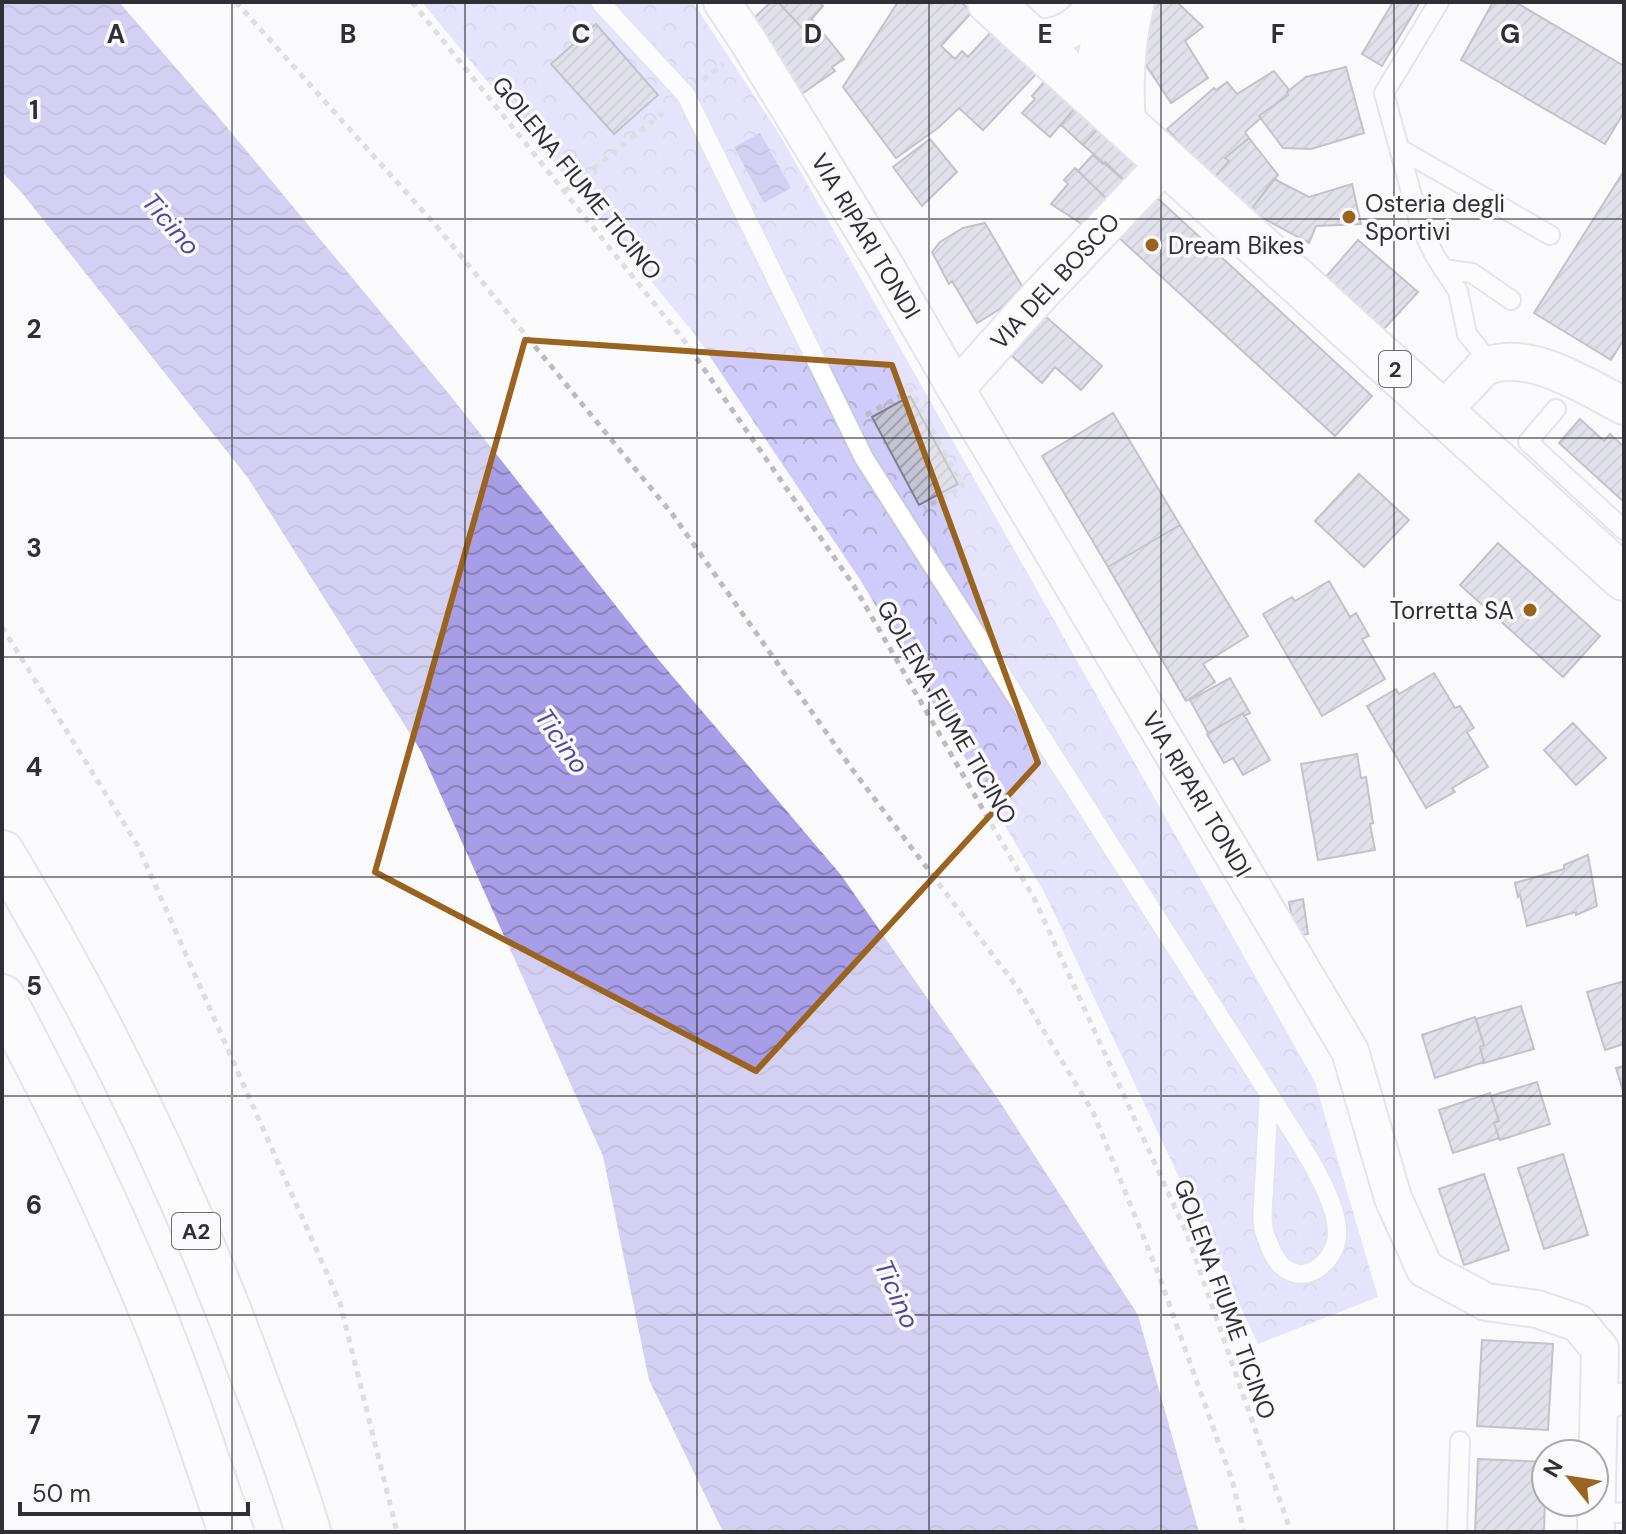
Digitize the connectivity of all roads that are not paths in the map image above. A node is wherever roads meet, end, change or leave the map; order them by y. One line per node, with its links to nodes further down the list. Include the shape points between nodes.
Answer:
1 (600, 2): 25 (lane, via 686,95 864,458)
2 (990, 2): 8 (main road, 2)
3 (1101, 2): 8 (street, via 1075,28)
4 (1109, 2): 9 (street)
5 (1136, 2): 10 (street, via 1124,83)
6 (1439, 2): 11 (lane, via 1384,93)
7 (729, 5): 17 (street, VIA RIPARI TONDI)
8 (1030, 38): 9 (main road, 2)
9 (1090, 92): 10 (main road, 2)
10 (1127, 125): 20 (main road, 2)
11 (1400, 149): 13 (lane); 14 (lane, via 1420,225)
12 (1155, 174): 17 (street, VIA DEL BOSCO)
13 (1550, 235)
14 (1443, 269): 15 (lane, via 1472,273); 16 (lane, via 1458,291 1467,334)
15 (1511, 300)
16 (1491, 364): 18 (street, via 1522,363 1550,370); 20 (street)
17 (956, 389): 26 (street, VIA RIPARI TONDI, via 1350,1051 1393,1198 1425,1269 1486,1302 1537,1309 1578,1323 1600,1349)
18 (1624, 406)
19 (1556, 409): 21 (lane, via 1528,442)
20 (1442, 412): 22 (main road, 2)
21 (1624, 530)
22 (1624, 578)
23 (2, 853): 30 (main road, A2, via 147,1122 234,1322)
24 (2, 997): 29 (main road, via 77,1143 149,1305)
25 (1269, 1094): 25 (lane, via 1336,1217 1334,1252 1312,1272 1291,1272 1282,1265 1263,1226)
26 (1611, 1403): 27 (street, VIA RIPARI TONDI)
27 (1609, 1438)
28 (1460, 1441): 31 (lane)
29 (231, 1532)
30 (308, 1532)
31 (1457, 1532)

